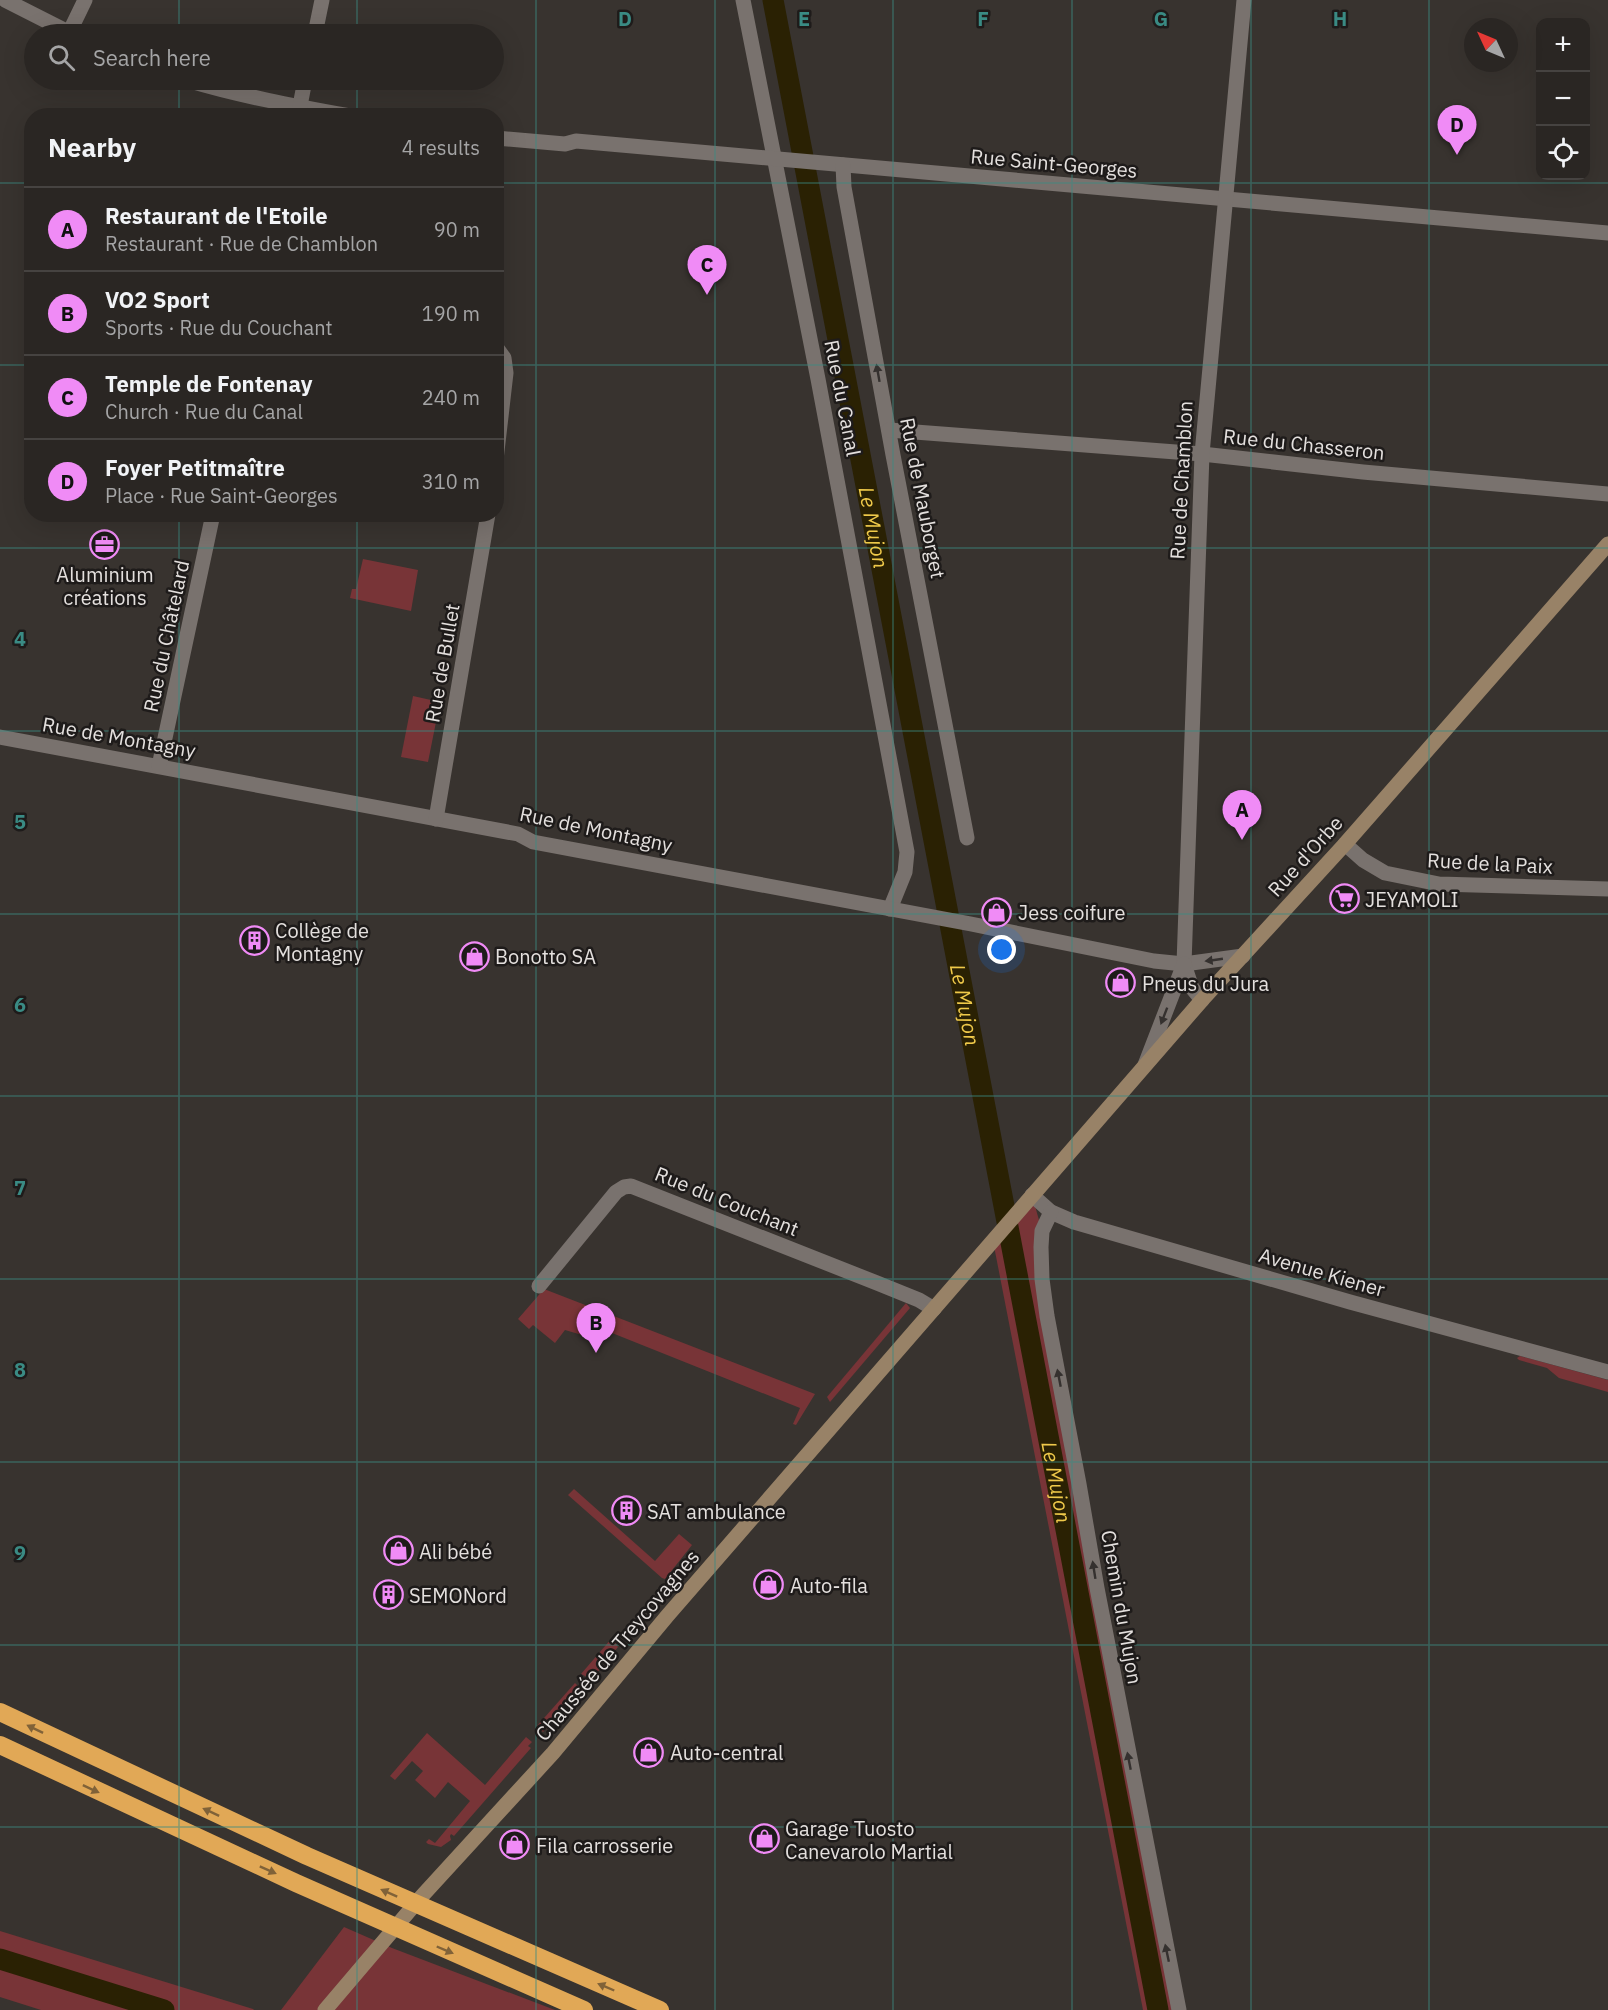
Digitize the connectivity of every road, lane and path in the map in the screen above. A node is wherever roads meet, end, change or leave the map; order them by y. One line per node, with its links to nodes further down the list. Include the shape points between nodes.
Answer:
1 (5, 0): 6 (street)
2 (85, 0): 7 (street)
3 (322, 0): 8 (street)
4 (743, 0): 14 (street, Rue du Canal)
5 (1244, 0): 16 (street, Rue de Chamblon)
6 (52, 24)
7 (75, 24)
8 (317, 24)
9 (220, 90): 11 (street)
10 (303, 90): 12 (street)
11 (288, 108)
12 (300, 108)
13 (504, 139): 14 (street, Rue Saint-Georges, via 565,144 576,141)
14 (781, 160): 15 (street, Rue Saint-Georges); 32 (street, Rue du Canal, via 907,852 905,872)
15 (843, 165): 16 (street, Rue Saint-Georges); 20 (street, Rue de Mauborget, one-way to 15)
16 (1225, 200): 17 (street, Rue Saint-Georges); 21 (street, Rue de Chamblon)
17 (1608, 233)
18 (504, 358): 19 (street)
19 (504, 390)
20 (888, 430): 21 (street, Rue du Chasseron); 29 (street, Rue de Mauborget)
21 (1202, 454): 22 (street, Rue du Chasseron); 34 (street, Rue de Chamblon)
22 (1608, 494)
23 (211, 522): 27 (street, Rue du Châtelard)
24 (488, 522): 28 (street, Rue de Bullet)
25 (1608, 544): 30 (main road, Rue d'Orbe)
26 (0, 737): 27 (street, Rue de Montagny)
27 (159, 766): 28 (street, Rue de Montagny)
28 (436, 819): 32 (street, Rue de Montagny, via 518,834 533,842)
29 (967, 838)
30 (1345, 844): 31 (street, Rue de la Paix, via 1385,873 1438,884); 33 (main road, Rue d'Orbe)
31 (1608, 889)
32 (890, 909): 34 (street, Rue de Montagny)
33 (1243, 956): 34 (street, one-way to 34); 35 (main road, Rue d'Orbe)
34 (1184, 964): 35 (street, Rue de Chamblon, via 1192,988); 36 (street, Rue de Chamblon, one-way to 36)
35 (1202, 1000): 36 (main road, Rue d'Orbe)
36 (1144, 1068): 37 (main road, Rue d'Orbe)
37 (1032, 1195): 38 (street, Avenue Kiener); 40 (main road, Chaussée de Treycovagnes)
38 (1051, 1212): 41 (street, Avenue Kiener, via 1350,1302); 47 (street, Chemin du Mujon, one-way to 38, via 1047,1316 1041,1247 1042,1231)
39 (539, 1286): 40 (street, Rue du Couchant, via 616,1192 631,1186 878,1282)
40 (934, 1309): 44 (main road, Chaussée de Treycovagnes, via 553,1753 422,1896)
41 (1608, 1372)
42 (0, 1712): 46 (highway, one-way to 42, via 307,1856)
43 (0, 1745): 45 (highway, one-way to 45, via 307,1888)
44 (325, 2010)
45 (584, 2010)
46 (660, 2010)
47 (1179, 2010)

